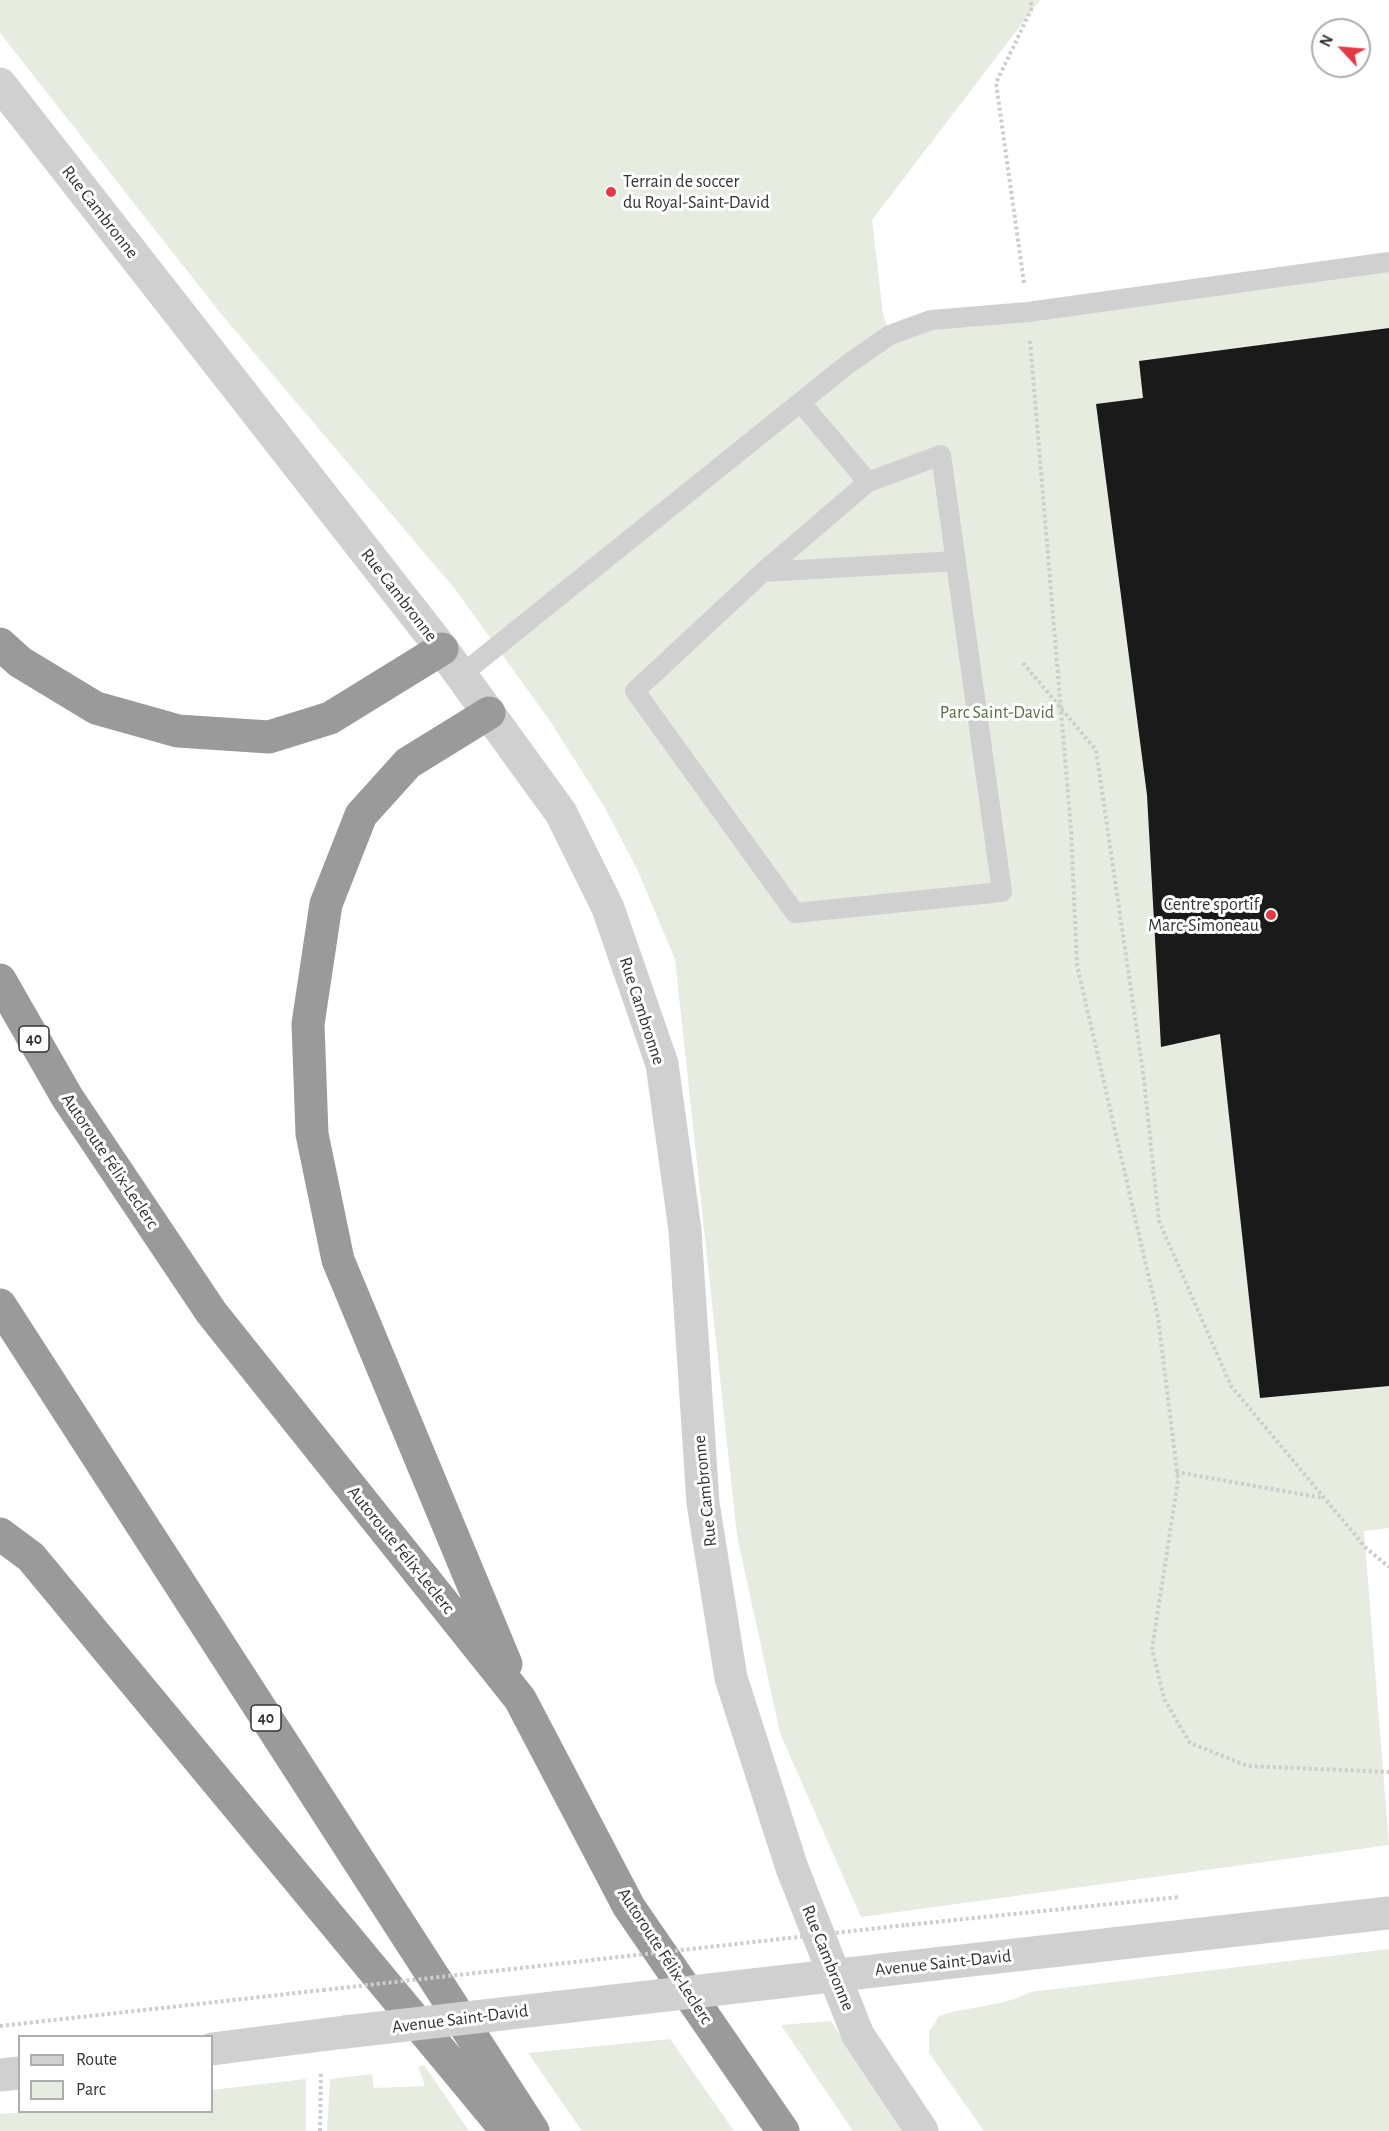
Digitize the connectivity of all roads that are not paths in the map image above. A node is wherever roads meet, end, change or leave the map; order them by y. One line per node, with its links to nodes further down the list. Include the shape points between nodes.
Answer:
1 (0, 84): 8 (street, Rue Cambronne)
2 (1389, 262): 3 (lane, via 1028,312 931,320 890,335)
3 (801, 403): 4 (lane); 9 (lane)
4 (868, 482): 5 (lane, via 941,455); 6 (lane)
5 (956, 561): 6 (lane); 6 (lane, via 1002,892 795,913 635,691)
6 (763, 572)
7 (0, 644): 8 (highway, via 20,662 96,708 178,731 269,737 330,718)
8 (442, 649): 9 (street, Rue Cambronne)
9 (461, 675): 10 (street, Rue Cambronne)
10 (489, 713): 14 (highway, via 408,763 361,815 326,904 308,1024 312,1134 338,1260); 22 (street, Rue Cambronne, via 561,813 608,908 662,1064 685,1230 703,1503 731,1678 792,1868 858,2035)
11 (0, 980): 14 (highway, Autoroute Félix-Leclerc / 40, via 67,1097 211,1312)
12 (0, 1305): 20 (highway, 40)
13 (0, 1534): 19 (highway, via 31,1557)
14 (520, 1699): 21 (highway, Autoroute Félix-Leclerc / 40, via 629,1907)
15 (1389, 1913): 16 (street, Avenue Saint-David, bridge)
16 (213, 2049)
17 (18, 2073): 18 (street)
18 (0, 2075)
19 (507, 2131)
20 (532, 2131)
21 (783, 2131)
22 (922, 2131)

